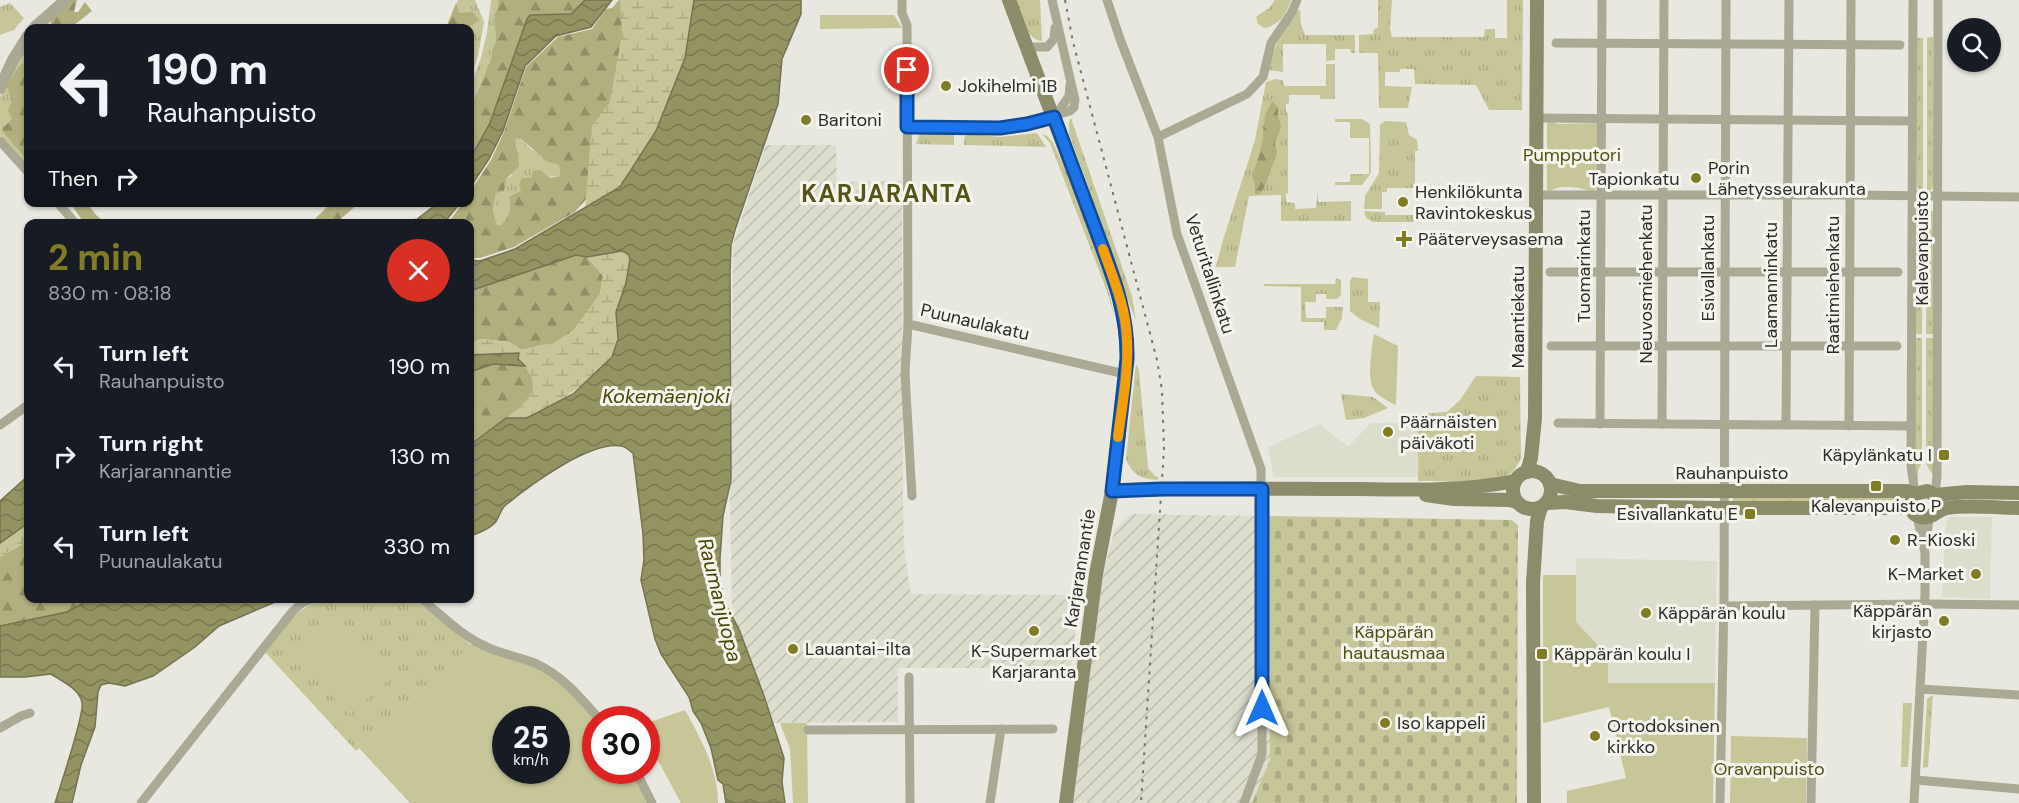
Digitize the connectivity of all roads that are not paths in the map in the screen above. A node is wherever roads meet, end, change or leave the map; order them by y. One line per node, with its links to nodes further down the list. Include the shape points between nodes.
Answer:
1 (66, 0): 16 (street)
2 (902, 0): 35 (street, Puunaulakatu, via 907,25)
3 (1009, 0): 25 (main road, Karjarannantie)
4 (1052, 0): 15 (street)
5 (1107, 0): 36 (street, Veturitallinkatu)
6 (1297, 0): 36 (street, via 1271,43 1263,77 1247,94)
7 (1537, 0): 28 (main road, Maantiekatu)
8 (1602, 0): 19 (street, Tuomarinkatu)
9 (1664, 0): 20 (street, Neuvosmiehenkatu)
10 (1726, 0): 21 (street, Esivallankatu)
11 (1789, 0): 22 (street, Laamanninkatu)
12 (1851, 0): 23 (street, Raatimiehenkatu)
13 (1913, 0): 34 (street, Kalevanpuisto)
14 (1938, 0): 46 (street, Kalevanpuisto)
15 (1056, 20): 25 (street, via 1054,39 1047,47); 27 (street, via 1075,100 1070,111)
16 (39, 24)
17 (24, 43): 26 (street)
18 (1556, 43): 19 (street)
19 (1602, 44): 20 (street); 29 (street, Tuomarinkatu)
20 (1664, 44): 21 (street); 30 (street, Neuvosmiehenkatu)
21 (1725, 44): 22 (street); 31 (street, Esivallankatu)
22 (1788, 45): 23 (street); 32 (street, Laamanninkatu)
23 (1850, 45): 24 (street); 33 (street, Raatimiehenkatu)
24 (1900, 45)
25 (1028, 47): 27 (main road, Karjarannantie)
26 (0, 88)
27 (1054, 117): 35 (street, via 1000,128); 65 (main road, Karjarannantie, via 1124,313)
28 (1537, 118): 29 (street); 39 (main road, Maantiekatu)
29 (1601, 118): 30 (street); 44 (street, Tuomarinkatu)
30 (1663, 119): 31 (street); 40 (street, Neuvosmiehenkatu)
31 (1725, 120): 32 (street); 41 (street, Esivallankatu)
32 (1788, 120): 33 (street); 42 (street, Laamanninkatu)
33 (1850, 121): 34 (street); 43 (street, Raatimiehenkatu)
34 (1912, 121): 45 (street, Kalevanpuisto)
35 (907, 127): 57 (street, Puunaulakatu)
36 (1158, 137): 79 (street, Veturitallinkatu, via 1177,234 1257,455)
37 (0, 141): 38 (street)
38 (24, 168)
39 (1536, 195): 44 (street, Tapionkatu); 67 (main road, Maantiekatu)
40 (1663, 195): 41 (street, Tapionkatu); 44 (street, Tapionkatu); 52 (street, Neuvosmiehenkatu)
41 (1725, 195): 42 (street, Tapionkatu); 53 (street, Esivallankatu)
42 (1788, 195): 43 (street, Tapionkatu); 54 (street, Laamanninkatu)
43 (1850, 195): 45 (street, Tapionkatu); 55 (street, Raatimiehenkatu)
44 (1601, 196): 50 (street, Tuomarinkatu)
45 (1911, 196): 46 (street, Tapionkatu); 75 (street, Kalevanpuisto)
46 (1939, 196): 47 (street, Tapionkatu); 83 (street, Kalevanpuisto)
47 (2019, 197)
48 (61, 207): 49 (street)
49 (72, 219)
50 (1601, 271): 51 (street); 52 (street); 59 (street, Tuomarinkatu)
51 (1550, 272)
52 (1662, 272): 53 (street); 60 (street, Neuvosmiehenkatu)
53 (1725, 272): 54 (street); 61 (street, Esivallankatu)
54 (1787, 272): 55 (street); 62 (street, Laamanninkatu)
55 (1849, 272): 56 (street); 63 (street, Raatimiehenkatu)
56 (1898, 272)
57 (908, 324): 65 (street, Puunaulakatu); 84 (street, via 905,374)
58 (1551, 346): 59 (street)
59 (1600, 346): 60 (street); 69 (street, Tuomarinkatu)
60 (1662, 346): 61 (street); 70 (street, Neuvosmiehenkatu)
61 (1724, 346): 62 (street); 72 (street, Esivallankatu)
62 (1787, 346): 63 (street); 73 (street, Laamanninkatu)
63 (1849, 346): 64 (street); 74 (street, Raatimiehenkatu)
64 (1897, 346)
65 (1125, 374): 81 (main road, Karjarannantie)
66 (24, 408): 71 (street)
67 (1535, 418): 76 (main road, Maantiekatu); 77 (main road, Maantiekatu, via 1539,457)
68 (1558, 423): 69 (street)
69 (1600, 424): 70 (street)
70 (1662, 424): 72 (street)
71 (0, 425)
72 (1724, 425): 73 (street); 85 (street, Esivallankatu)
73 (1786, 425): 74 (street)
74 (1849, 426): 75 (street)
75 (1911, 426): 89 (street, Kalevanpuisto, via 1911,466)
76 (1527, 472): 77 (main road, via 1533,471); 78 (main road)
77 (1548, 480): 85 (main road, Rauhanpuisto, via 1580,491); 87 (main road, via 1550,497)
78 (1515, 481): 80 (main road, via 1480,488); 86 (main road)
79 (1262, 489): 80 (main road); 81 (main road); 115 (street, Veturitallinkatu, via 1262,754)
80 (1389, 489): 86 (main road, via 1437,497 1509,500)
81 (1112, 491): 114 (main road, Karjarannantie, via 1096,573)
82 (2019, 493): 83 (main road)
83 (1935, 495): 89 (main road, via 1938,507); 89 (main road, via 1918,492)
84 (912, 496)
85 (1724, 499): 87 (main road, Rauhanpuisto); 89 (main road, Rauhanpuisto, via 1907,491); 96 (street, Esivallankatu)
86 (1520, 505): 87 (main road, via 1531,509); 90 (main road, via 1528,521)
87 (1544, 505): 90 (main road, via 1537,521)
88 (2019, 508): 89 (main road, Rauhanpuisto)
89 (1921, 510): 93 (street, Kalevanpuisto)
90 (1533, 583): 116 (main road)
91 (302, 603): 110 (street)
92 (426, 603): 100 (street, via 486,647 535,663 558,676)
93 (1924, 604): 94 (street); 95 (street); 98 (street, Kalevanpuisto)
94 (1815, 605): 96 (street); 118 (street)
95 (2019, 605)
96 (1724, 606): 117 (street, Esivallankatu)
97 (909, 677): 106 (street)
98 (1920, 689): 99 (street); 107 (street, Kalevanpuisto)
99 (2019, 695)
100 (588, 706)
101 (30, 713): 102 (street)
102 (0, 728)
103 (1001, 729): 104 (street); 106 (street); 113 (street)
104 (1053, 729)
105 (808, 730): 106 (street)
106 (910, 730): 112 (street)
107 (1916, 780): 109 (street); 119 (street, Kalevanpuisto)
108 (642, 784): 111 (street)
109 (2019, 789)
110 (141, 803)
111 (651, 803)
112 (910, 803)
113 (990, 803)
114 (1066, 803)
115 (1244, 803)
116 (1534, 803)
117 (1720, 803)
118 (1811, 803)
119 (1914, 803)

